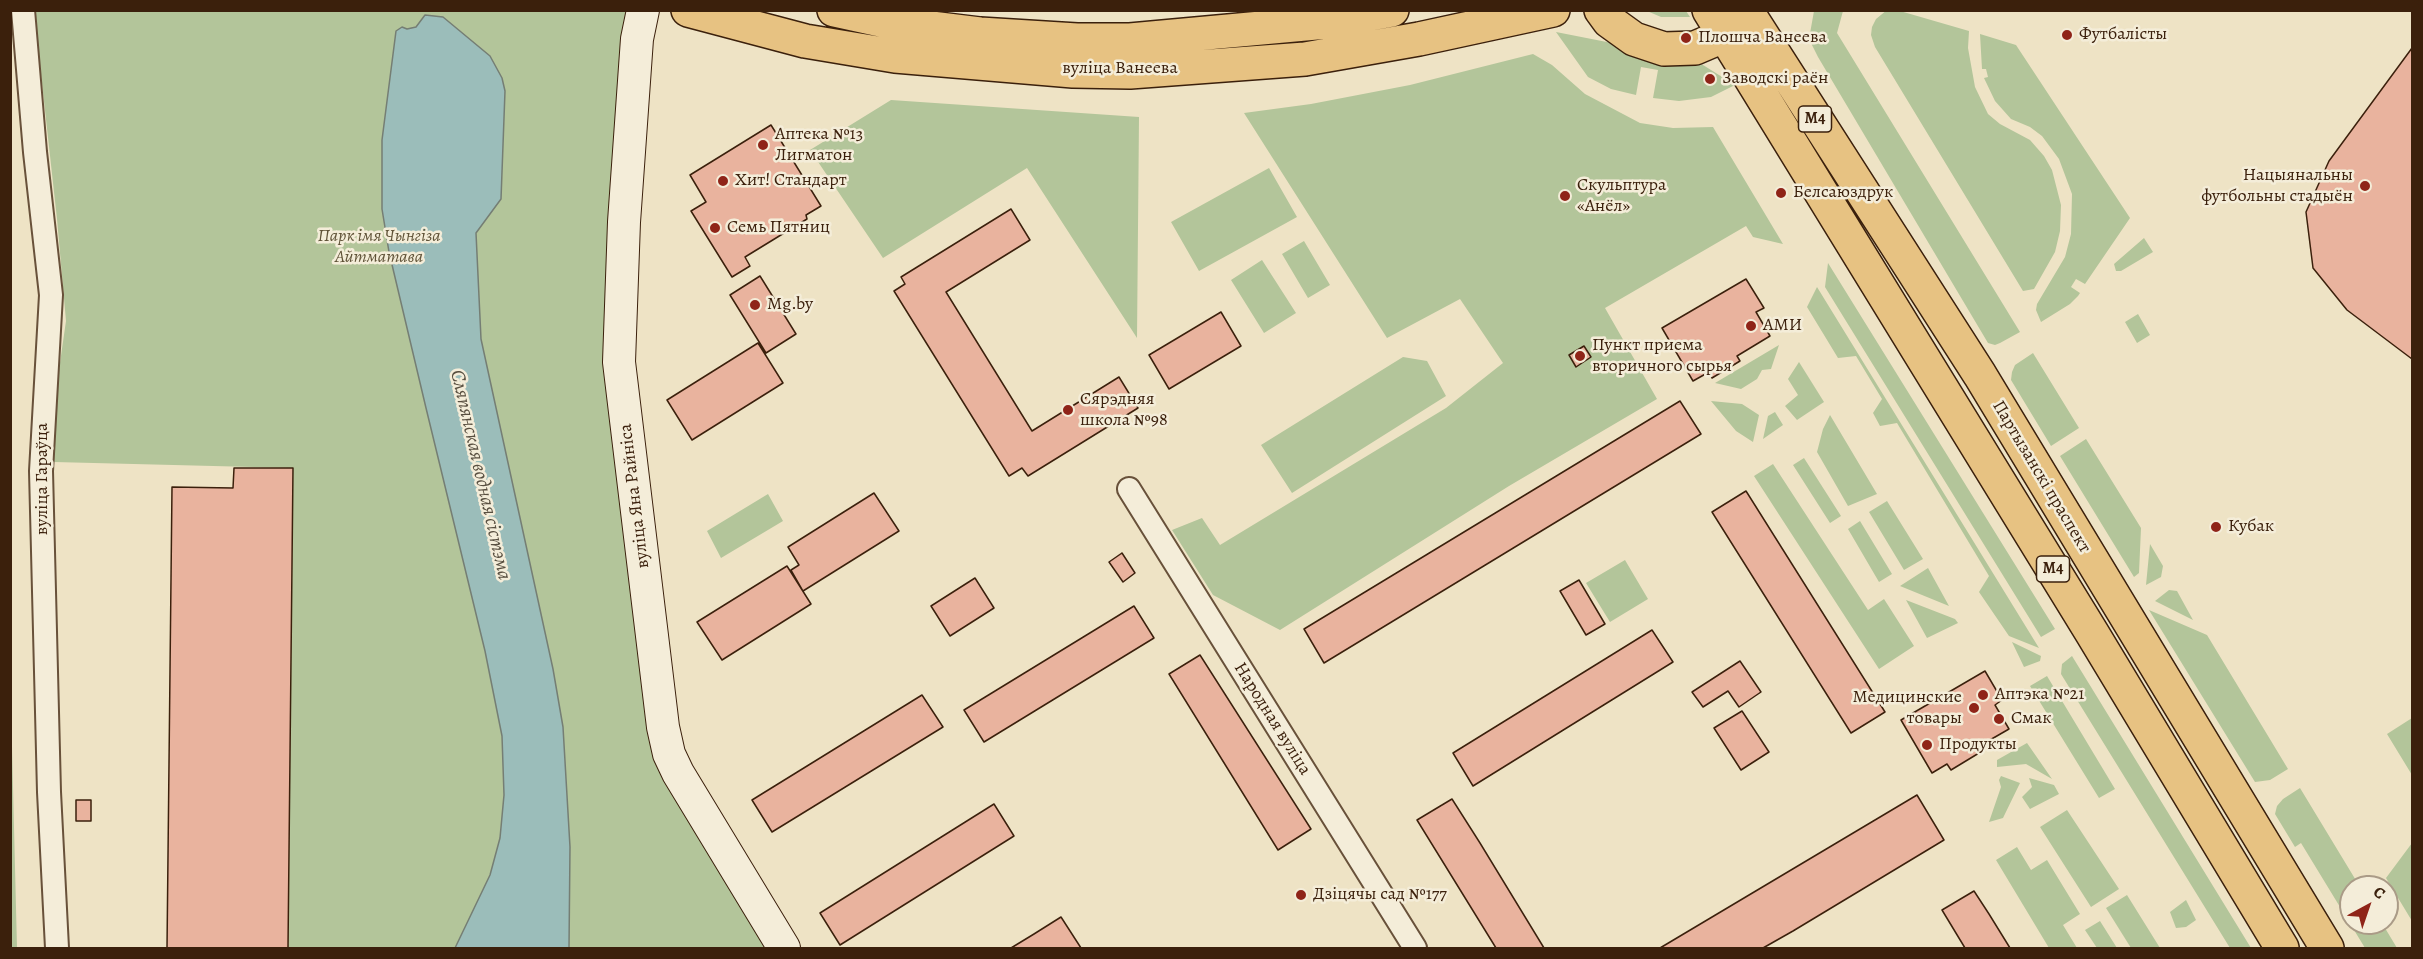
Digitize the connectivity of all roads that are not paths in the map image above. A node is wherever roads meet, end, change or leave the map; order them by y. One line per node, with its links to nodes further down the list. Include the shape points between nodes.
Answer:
1 (23, 10): 11 (street, вуліца Гараўца, via 51,295 40,471)
2 (643, 10): 12 (street, вуліца Яна Райніса, via 637,39 625,210 619,362 663,727 678,773)
3 (688, 10): 6 (main road, вуліца Ванеева, via 805,42 895,56 1130,72 1305,59)
4 (834, 10): 5 (main road, вуліца Ванеева, via 898,24 980,34 1130,40 1327,22)
5 (1392, 10)
6 (1553, 10): 8 (main road, вуліца Ванеева)
7 (1755, 15): 9 (main road); 15 (main road, Партызанскі праспект / М4, via 1980,375)
8 (1605, 16): 9 (main road, via 1634,39 1664,48 1695,48)
9 (1717, 24): 14 (main road, Партызанскі праспект / М4)
10 (1129, 489): 13 (street, Народная вуліца)
11 (57, 948)
12 (784, 948)
13 (1415, 948)
14 (2282, 948)
15 (2327, 948)

